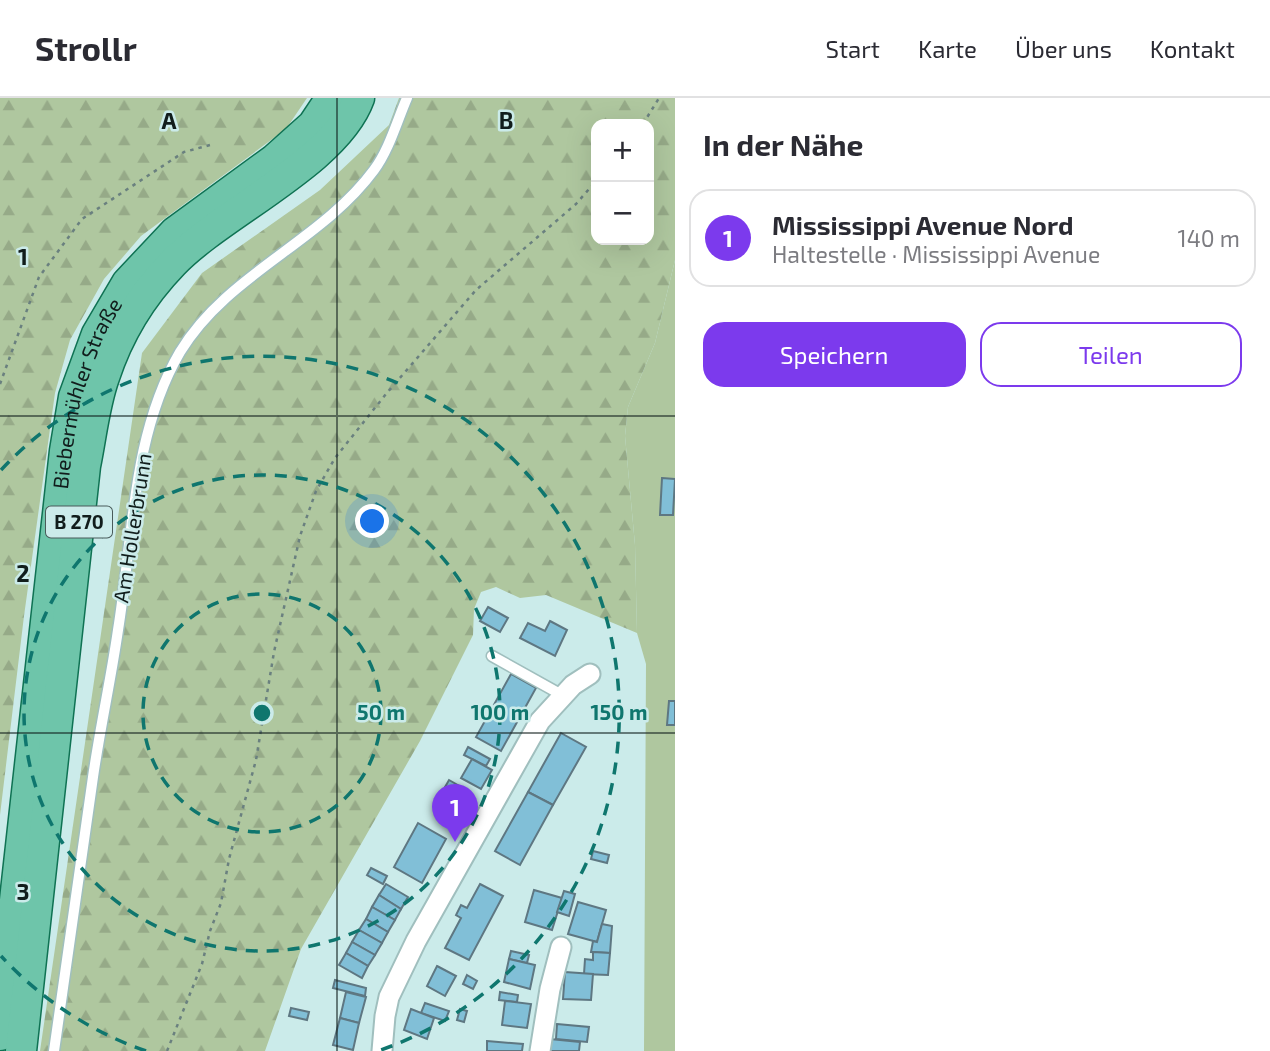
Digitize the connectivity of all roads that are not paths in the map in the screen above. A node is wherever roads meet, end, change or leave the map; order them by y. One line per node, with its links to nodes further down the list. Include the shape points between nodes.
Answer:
1 (331, 98): 8 (main road, Biebermühler Straße / B 270, via 313,125 275,159 174,232 127,284 97,334 74,397)
2 (359, 98): 9 (main road, B 270, via 336,134 308,161 173,263 127,323 103,378 85,466)
3 (407, 98): 10 (lane, Am Hollerbrunn, via 375,169 338,208 209,315 181,350 152,415 93,774)
4 (492, 656): 6 (lane)
5 (590, 674): 6 (street)
6 (562, 695): 11 (street, via 540,721 396,978 385,1016)
7 (561, 947): 12 (street)
8 (0, 1035)
9 (21, 1051)
10 (54, 1051)
11 (382, 1051)
12 (540, 1051)

